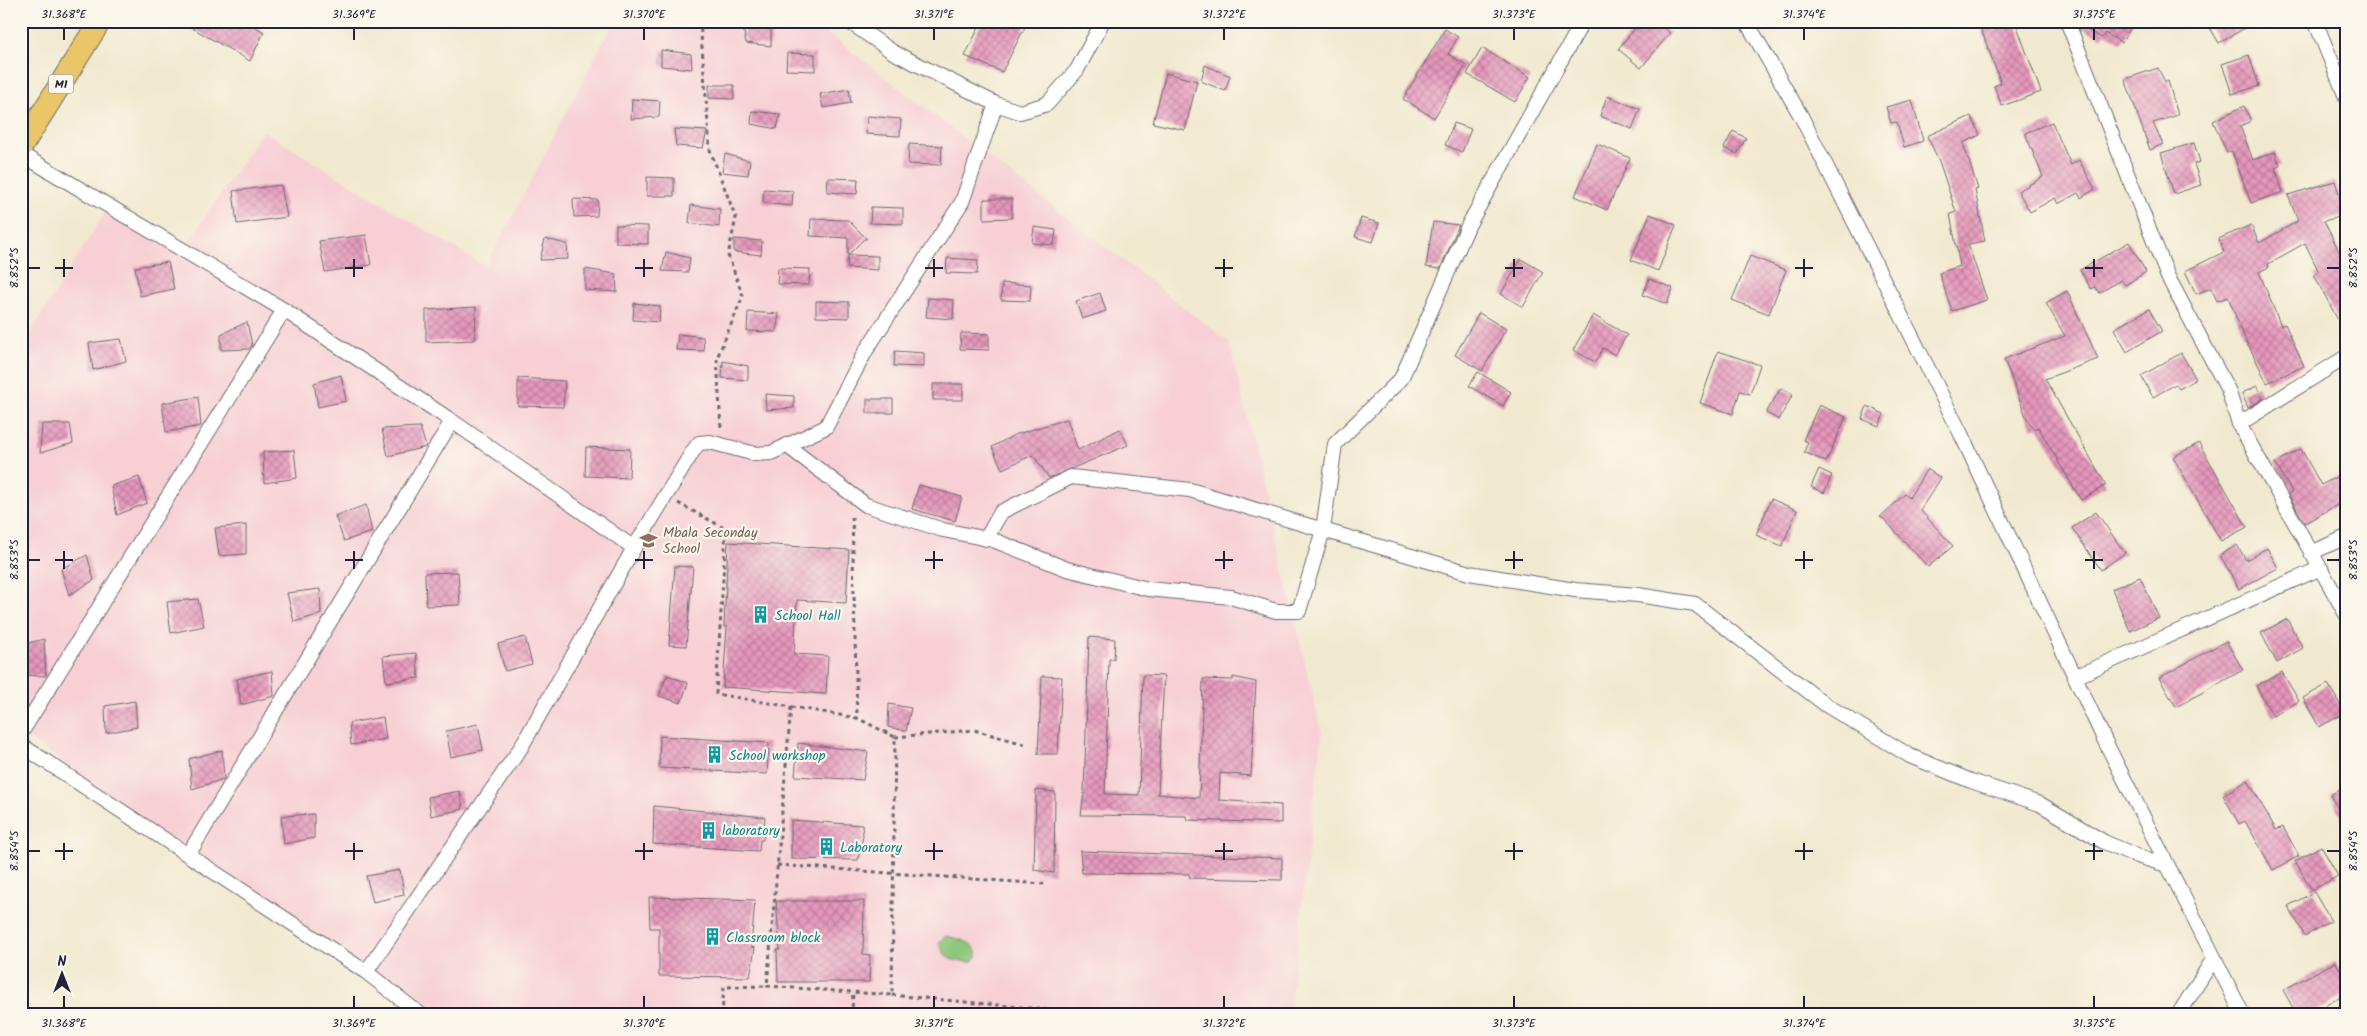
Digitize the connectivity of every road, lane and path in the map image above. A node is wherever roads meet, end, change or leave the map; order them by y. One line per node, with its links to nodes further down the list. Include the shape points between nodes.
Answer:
1 (100, 21): 11 (main road, M1)
2 (700, 21): 17 (path, via 710,150 736,218 728,254 743,296 717,358)
3 (848, 21): 10 (street, via 893,52)
4 (1103, 21): 10 (street, via 1077,70 1046,104 1020,112)
5 (1583, 21): 21 (street, via 1469,224 1401,379 1334,444)
6 (1746, 21): 28 (street, via 1810,133 1961,434)
7 (2067, 21): 16 (street, via 2168,277 2228,390)
8 (2315, 21): 9 (street)
9 (2346, 97)
10 (996, 104): 18 (street, via 962,202 865,352 826,427)
11 (21, 147)
12 (21, 154): 13 (street)
13 (284, 310): 15 (street); 31 (street)
14 (2346, 357): 16 (street)
15 (452, 421): 24 (street); 35 (street)
16 (2239, 424): 25 (street)
17 (721, 445): 18 (street, via 755,454 771,453); 19 (street, via 699,444)
18 (786, 446): 23 (street, via 866,505 943,530)
19 (666, 496): 24 (street); 29 (path, via 726,530 716,694)
20 (852, 512): 30 (path)
21 (1323, 530): 23 (street, via 1190,490 1071,477 1001,512); 23 (street, via 1299,611 1276,611 1231,597 1148,589 1067,568); 36 (street, via 1469,573 1695,604 1826,705 1910,756 1970,781 2040,804 2104,842)
22 (2346, 537): 25 (street)
23 (986, 539)
24 (634, 548): 41 (street, via 520,749)
25 (2311, 553): 26 (street)
26 (2321, 568): 27 (street); 28 (street)
27 (2346, 614)
28 (2075, 677): 36 (street)
29 (791, 707): 30 (path); 37 (path)
30 (857, 718): 32 (path)
31 (21, 733)
32 (895, 737): 34 (path, via 974,730); 38 (path)
33 (21, 745): 35 (street)
34 (1028, 745)
35 (188, 855): 41 (street)
36 (2167, 864): 40 (street)
37 (777, 865): 38 (path); 42 (path)
38 (893, 872): 39 (path); 44 (path)
39 (1044, 884)
40 (2214, 958): 49 (street); 50 (street)
41 (366, 972): 46 (street)
42 (767, 986): 43 (path); 47 (path, via 724,987)
43 (853, 992): 44 (path); 48 (path)
44 (892, 995): 45 (path)
45 (1082, 1013)
46 (422, 1015)
47 (722, 1015)
48 (852, 1015)
49 (2178, 1015)
50 (2243, 1015)

